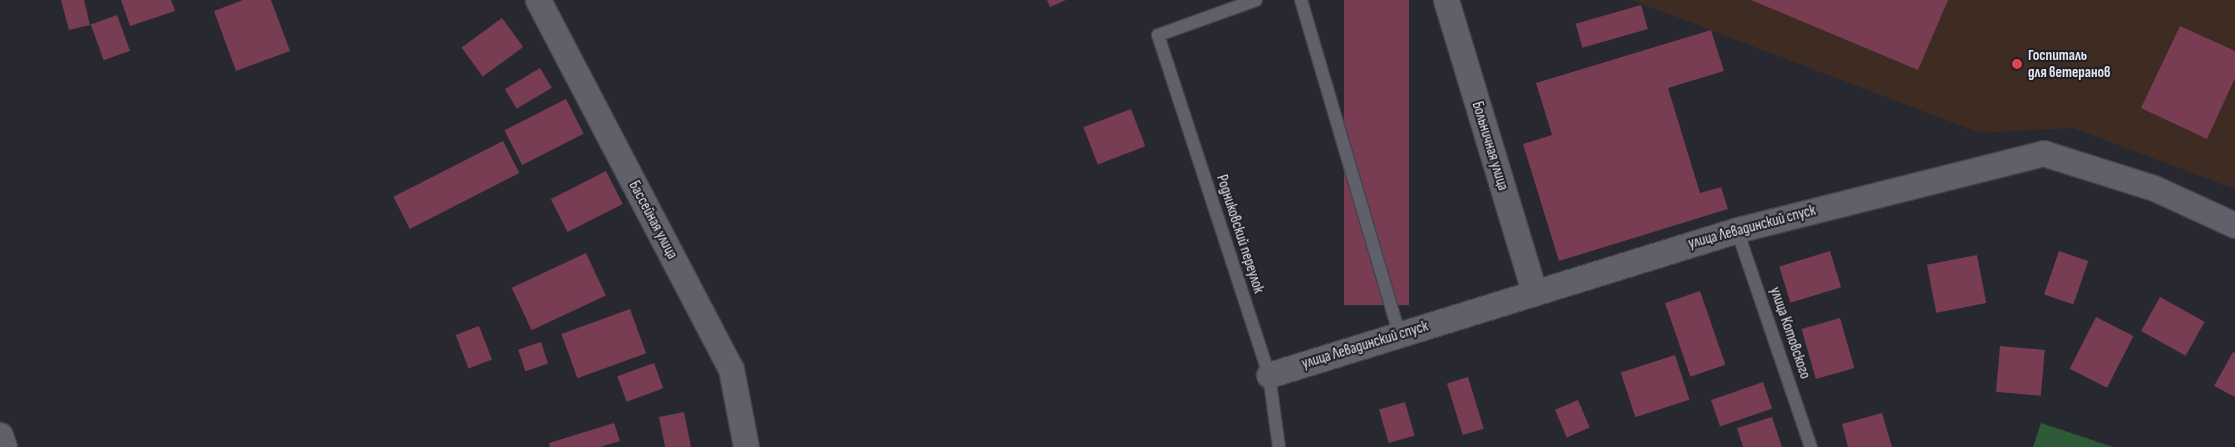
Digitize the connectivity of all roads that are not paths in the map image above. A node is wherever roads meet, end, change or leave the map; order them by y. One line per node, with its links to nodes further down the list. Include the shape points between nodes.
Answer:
1 (538, 0): 12 (street, Бассейная улица, via 731,369)
2 (1256, 0): 9 (lane, Родниковский переулок, via 1158,35)
3 (1301, 0): 8 (lane)
4 (1446, 0): 7 (street, Больничная улица)
5 (2235, 225): 6 (street, улица Левадинский спуск, via 2154,188 2043,153)
6 (1737, 230): 7 (street, улица Левадинский спуск); 14 (lane, улица Котовского)
7 (1534, 292): 8 (street, улица Левадинский спуск)
8 (1399, 334): 9 (street, улица Левадинский спуск)
9 (1269, 375): 13 (lane, Родниковский переулок)
10 (0, 435): 11 (street)
11 (4, 447)
12 (746, 447)
13 (1279, 447)
14 (1811, 447)

